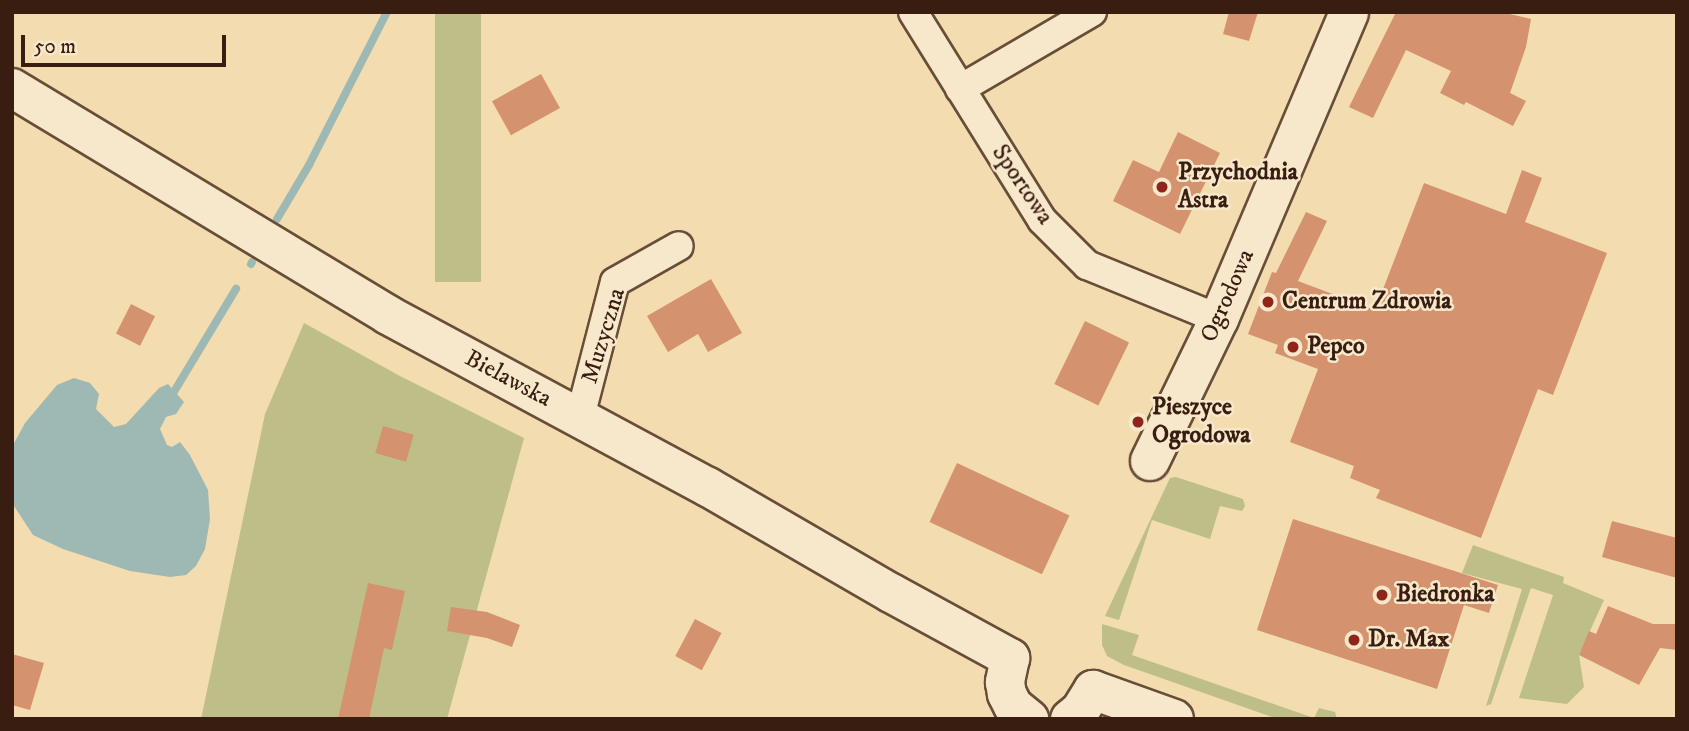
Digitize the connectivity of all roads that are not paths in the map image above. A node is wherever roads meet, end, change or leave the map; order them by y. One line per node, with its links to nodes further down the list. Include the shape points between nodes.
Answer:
1 (914, 12): 5 (street, Sportowa)
2 (1092, 12): 5 (street)
3 (1349, 12): 7 (street, Ogrodowa)
4 (12, 88): 8 (street, Bielawska, via 388,315)
5 (960, 89): 7 (street, Sportowa, via 1042,220 1087,265)
6 (679, 246): 8 (street, Muzyczna, via 615,282)
7 (1219, 318): 9 (street, Ogrodowa)
8 (580, 417): 11 (street, Bielawska, via 1010,658 1007,694)
9 (1150, 461)
10 (1081, 704): 12 (street)
11 (1029, 719)
12 (1174, 719)

